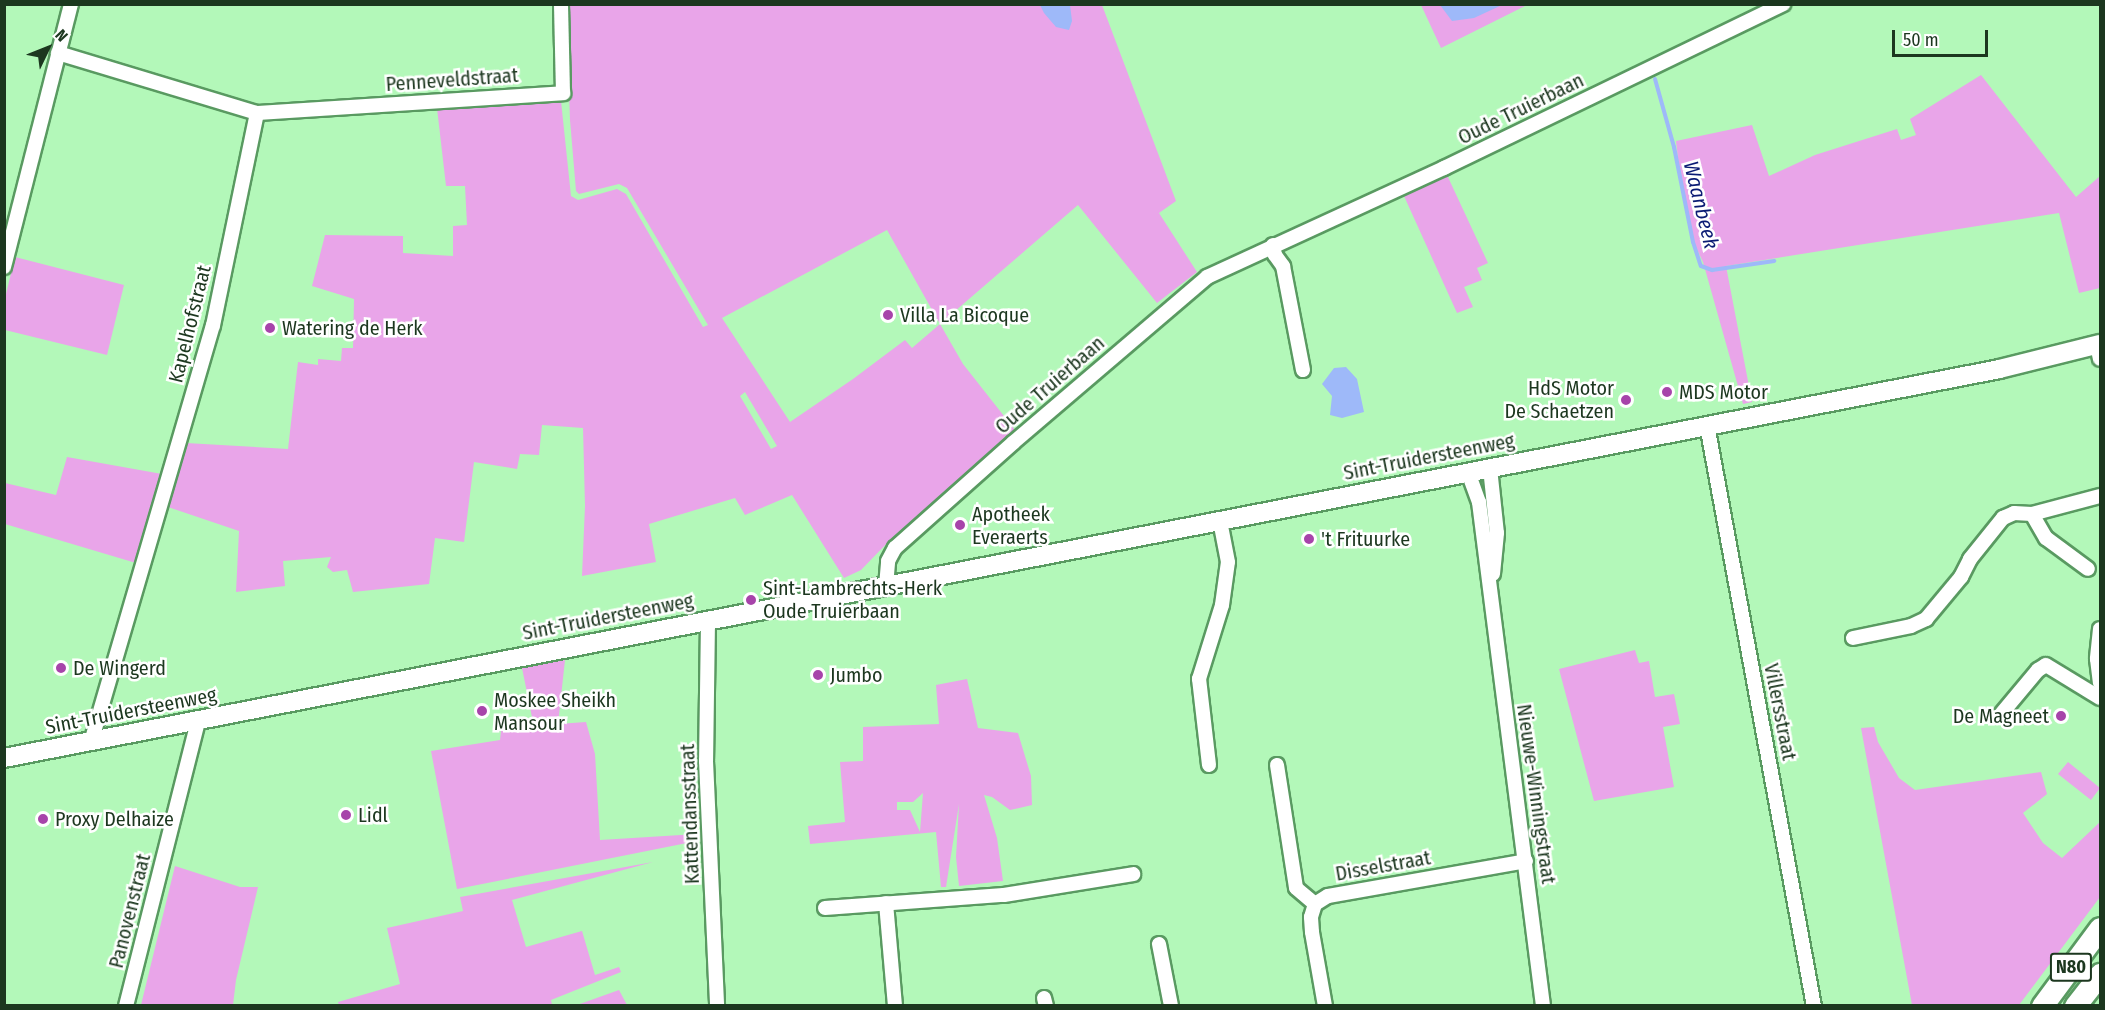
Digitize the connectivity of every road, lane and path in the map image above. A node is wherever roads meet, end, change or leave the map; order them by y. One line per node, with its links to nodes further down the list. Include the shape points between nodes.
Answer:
1 (71, 4): 4 (street)
2 (561, 4): 5 (street, Penneveldstraat, via 562,93)
3 (1784, 4): 6 (street, Oude Truierbaan, via 1444,168)
4 (58, 53): 5 (street); 7 (street)
5 (257, 113): 26 (street, Kapelhofstraat, via 213,326)
6 (1273, 245): 9 (street, via 1283,266); 17 (street, Oude Truierbaan, via 1200,282 1014,442 895,548 888,561)
7 (4, 267)
8 (2100, 352): 10 (main road, Sint-Truidersteenweg)
9 (1303, 370)
10 (1707, 425): 11 (main road, Sint-Truidersteenweg); 44 (street, Villersstraat)
11 (1490, 468): 12 (main road, Sint-Truidersteenweg); 18 (street, Nieuwe-Winningstraat, via 1497,533)
12 (1468, 472): 15 (main road, Sint-Truidersteenweg); 18 (street, Nieuwe-Winningstraat, via 1479,502)
13 (2100, 496): 14 (street)
14 (2032, 514): 16 (street, via 2046,538); 21 (street, via 2014,513 2003,518 1926,619)
15 (1220, 520): 17 (main road, Sint-Truidersteenweg); 28 (street, via 1228,562 1222,605 1199,680)
16 (2088, 569)
17 (886, 586): 19 (main road, Sint-Truidersteenweg)
18 (1491, 588): 30 (street, Nieuwe-Winningstraat)
19 (708, 621): 25 (main road, Sint-Truidersteenweg); 39 (street, Kattendansstraat, via 706,761)
20 (2100, 629): 22 (street)
21 (1853, 638)
22 (2100, 683)
23 (2100, 698): 24 (street, via 2046,665)
24 (2002, 713)
25 (198, 721): 26 (main road, Sint-Truidersteenweg); 38 (street, Panovenstraat)
26 (91, 741): 27 (main road, Sint-Truidersteenweg)
27 (4, 758)
28 (1209, 765)
29 (1277, 765): 33 (street, via 1296,888)
30 (1526, 861): 33 (street, Disselstraat, via 1328,896); 43 (street, Nieuwe-Winningstraat)
31 (1133, 874): 32 (street, via 1004,895)
32 (886, 903): 34 (street); 40 (street)
33 (1315, 904): 42 (street, Disselstraat, via 1312,932)
34 (825, 908)
35 (2100, 928): 45 (highway, N80)
36 (1159, 944): 41 (street)
37 (2100, 974): 46 (highway, N80)
38 (126, 1005)
39 (717, 1005)
40 (895, 1005)
41 (1171, 1005)
42 (1325, 1005)
43 (1543, 1005)
44 (1814, 1005)
45 (2042, 1005)
46 (2075, 1005)

